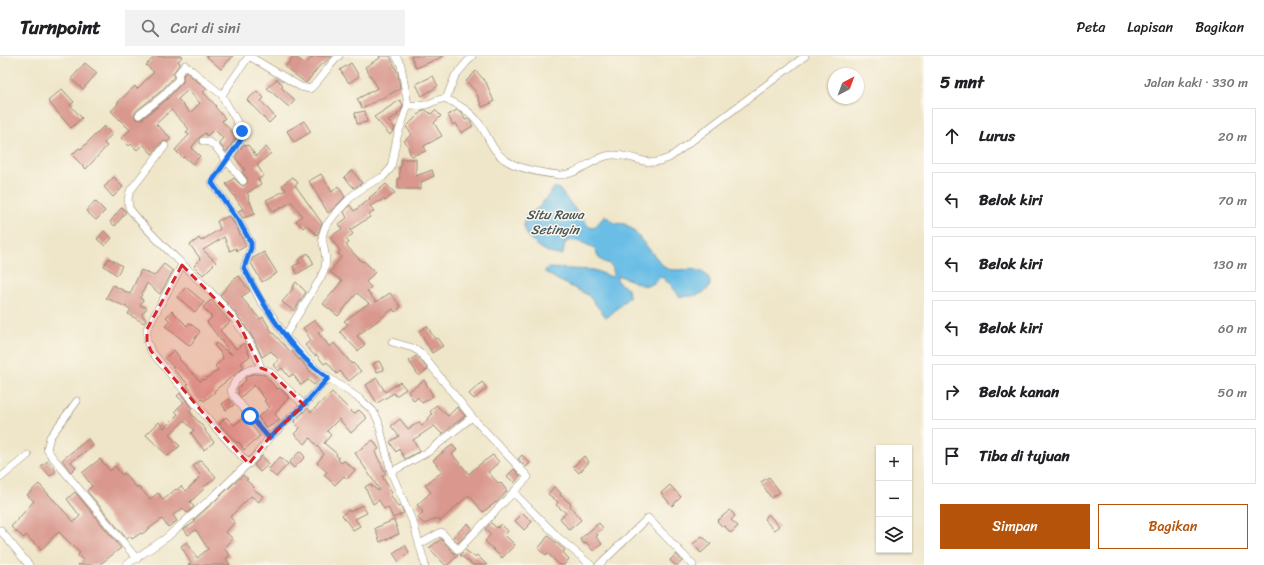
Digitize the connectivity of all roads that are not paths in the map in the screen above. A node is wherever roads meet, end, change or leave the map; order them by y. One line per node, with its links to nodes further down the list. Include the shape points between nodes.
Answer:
1 (249, 56): 2 (street, via 301,87 310,89); 6 (street)
2 (339, 56)
3 (396, 56): 8 (street, via 401,65)
4 (472, 56): 7 (street, via 454,76)
5 (805, 56): 7 (street, via 669,158 652,162 612,155 560,175 519,167 504,160 478,121)
6 (222, 95): 9 (street, via 185,65 178,74 179,79 163,96); 12 (street, via 242,131 242,138)
7 (446, 99): 8 (street)
8 (408, 105): 15 (street, via 396,137 388,173 354,194 326,227 322,237 325,268)
9 (139, 114)
10 (203, 141): 12 (street, via 215,146)
11 (165, 146): 14 (street, via 130,191 129,208)
12 (227, 159): 13 (street); 15 (street, via 212,183 251,243 244,268 260,300)
13 (244, 180)
14 (182, 265): 17 (street, via 233,316 246,334); 24 (street, via 147,329 150,351)
15 (285, 336): 18 (street, via 316,370)
16 (392, 342): 21 (street, via 420,352)
17 (262, 368): 20 (street, via 269,370); 22 (street, via 250,369 238,377 231,389 232,394)
18 (328, 378): 20 (street); 25 (street, via 360,399 372,411 378,420)
19 (77, 402): 30 (street, via 50,437 47,448)
20 (304, 405): 22 (street)
21 (472, 417): 25 (street, via 428,452); 27 (street, via 527,475)
22 (269, 438): 24 (street)
23 (28, 455): 26 (street)
24 (249, 464): 30 (street, via 166,538)
25 (391, 472): 29 (street, via 409,511)
26 (0, 478)
27 (513, 492): 29 (street, via 458,550 441,532); 34 (street, via 560,539)
28 (0, 530): 31 (street)
29 (420, 544): 33 (street)
30 (137, 559): 32 (street)
31 (29, 565)
32 (126, 565)
33 (425, 565)
34 (591, 565)
35 (599, 565): 36 (street, via 648,518)
36 (693, 565)

